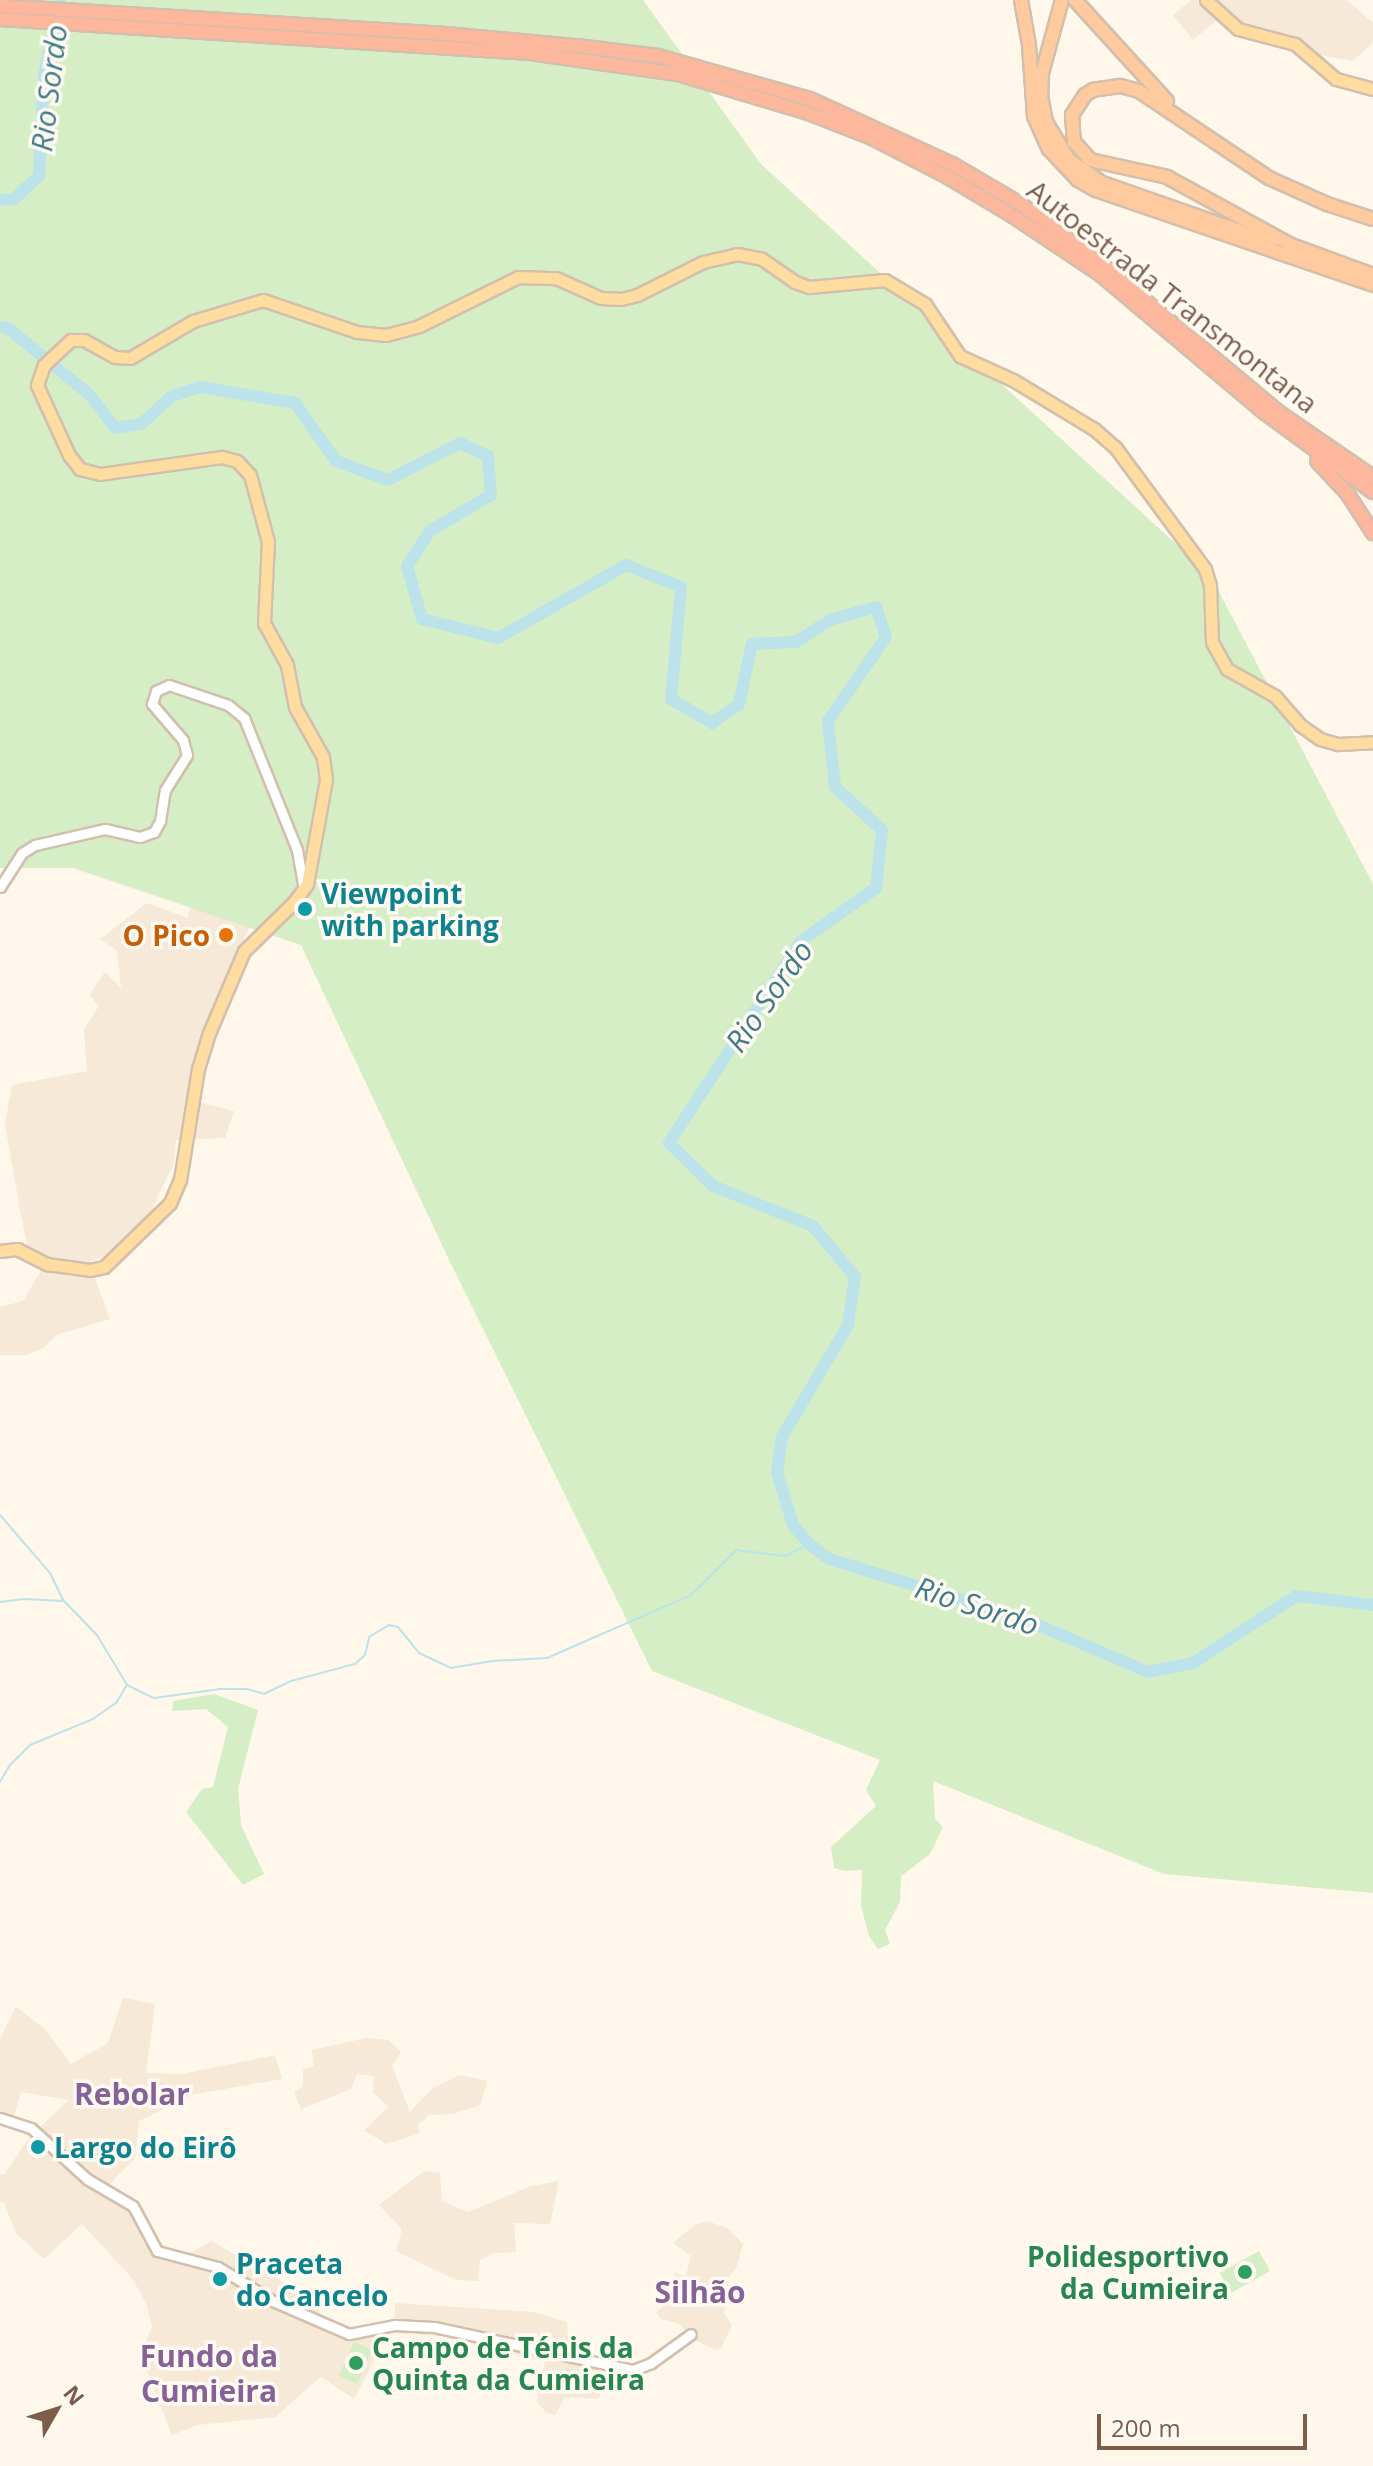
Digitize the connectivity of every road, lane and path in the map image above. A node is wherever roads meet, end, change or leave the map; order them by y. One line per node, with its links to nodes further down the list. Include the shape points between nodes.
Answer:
1 (1021, 0): 12 (highway)
2 (1055, 0): 9 (highway)
3 (1062, 0): 9 (highway)
4 (1075, 0): 13 (highway, via 1146,81 1207,136 1278,179)
5 (1084, 0): 13 (highway, via 1167,97 1239,153)
6 (1206, 0): 11 (main road, via 1244,32 1295,44 1336,79)
7 (0, 6): 10 (highway, Autoestrada Transmontana)
8 (0, 19): 10 (highway, Autoestrada Transmontana)
9 (1049, 30): 12 (highway, via 1036,72); 14 (highway, via 1041,96 1046,122 1056,143 1083,173 1278,245)
10 (288, 31): 17 (highway, Autoestrada Transmontana, via 618,63 678,74 870,137 948,177 1101,275); 18 (highway, Autoestrada Transmontana, via 446,34 658,56 796,95 880,128 1022,205 1277,411)
11 (1373, 89)
12 (1038, 125): 16 (highway, via 1062,166 1096,190)
13 (1373, 216): 14 (highway, via 1327,204 1269,178 1139,91 1102,86 1077,105 1071,127 1074,142 1090,160 1186,185 1265,232)
14 (1322, 256): 15 (highway)
15 (1373, 275)
16 (1373, 285)
17 (1265, 413): 21 (highway, Autoestrada Transmontana); 22 (highway, via 1276,429 1338,482)
18 (1359, 469): 19 (highway); 20 (highway, Autoestrada Transmontana)
19 (1373, 471)
20 (1373, 477)
21 (1373, 492)
22 (1373, 533)
23 (1373, 742): 25 (main road, via 1320,739 1275,696 1227,669 1212,642 1205,569 1115,447 1013,380 960,356 928,307 885,280 809,287 765,260 737,254 703,262 618,300 556,278 518,277 419,326 386,335 357,332 263,300 190,322 130,358 75,339 61,346 38,376 41,400 70,458 85,472 222,457 239,462 250,475 268,542 265,626 289,669 297,712 326,766)
24 (293, 839): 25 (street, via 301,845); 26 (street, via 242,716 228,705 169,685 156,691 152,704 183,740 187,755 165,790 154,832 140,837 105,829 35,845 22,853); 27 (street)
25 (315, 844): 27 (main road)
26 (0, 887)
27 (304, 888): 28 (main road, via 253,939 234,970 199,1064 180,1180 170,1203 104,1267 47,1264 17,1249)
28 (0, 1251)
29 (0, 2118): 30 (street, via 31,2128 87,2179 133,2206 157,2251 218,2267 273,2301 349,2334 395,2325 434,2327 633,2370)
30 (691, 2334)

